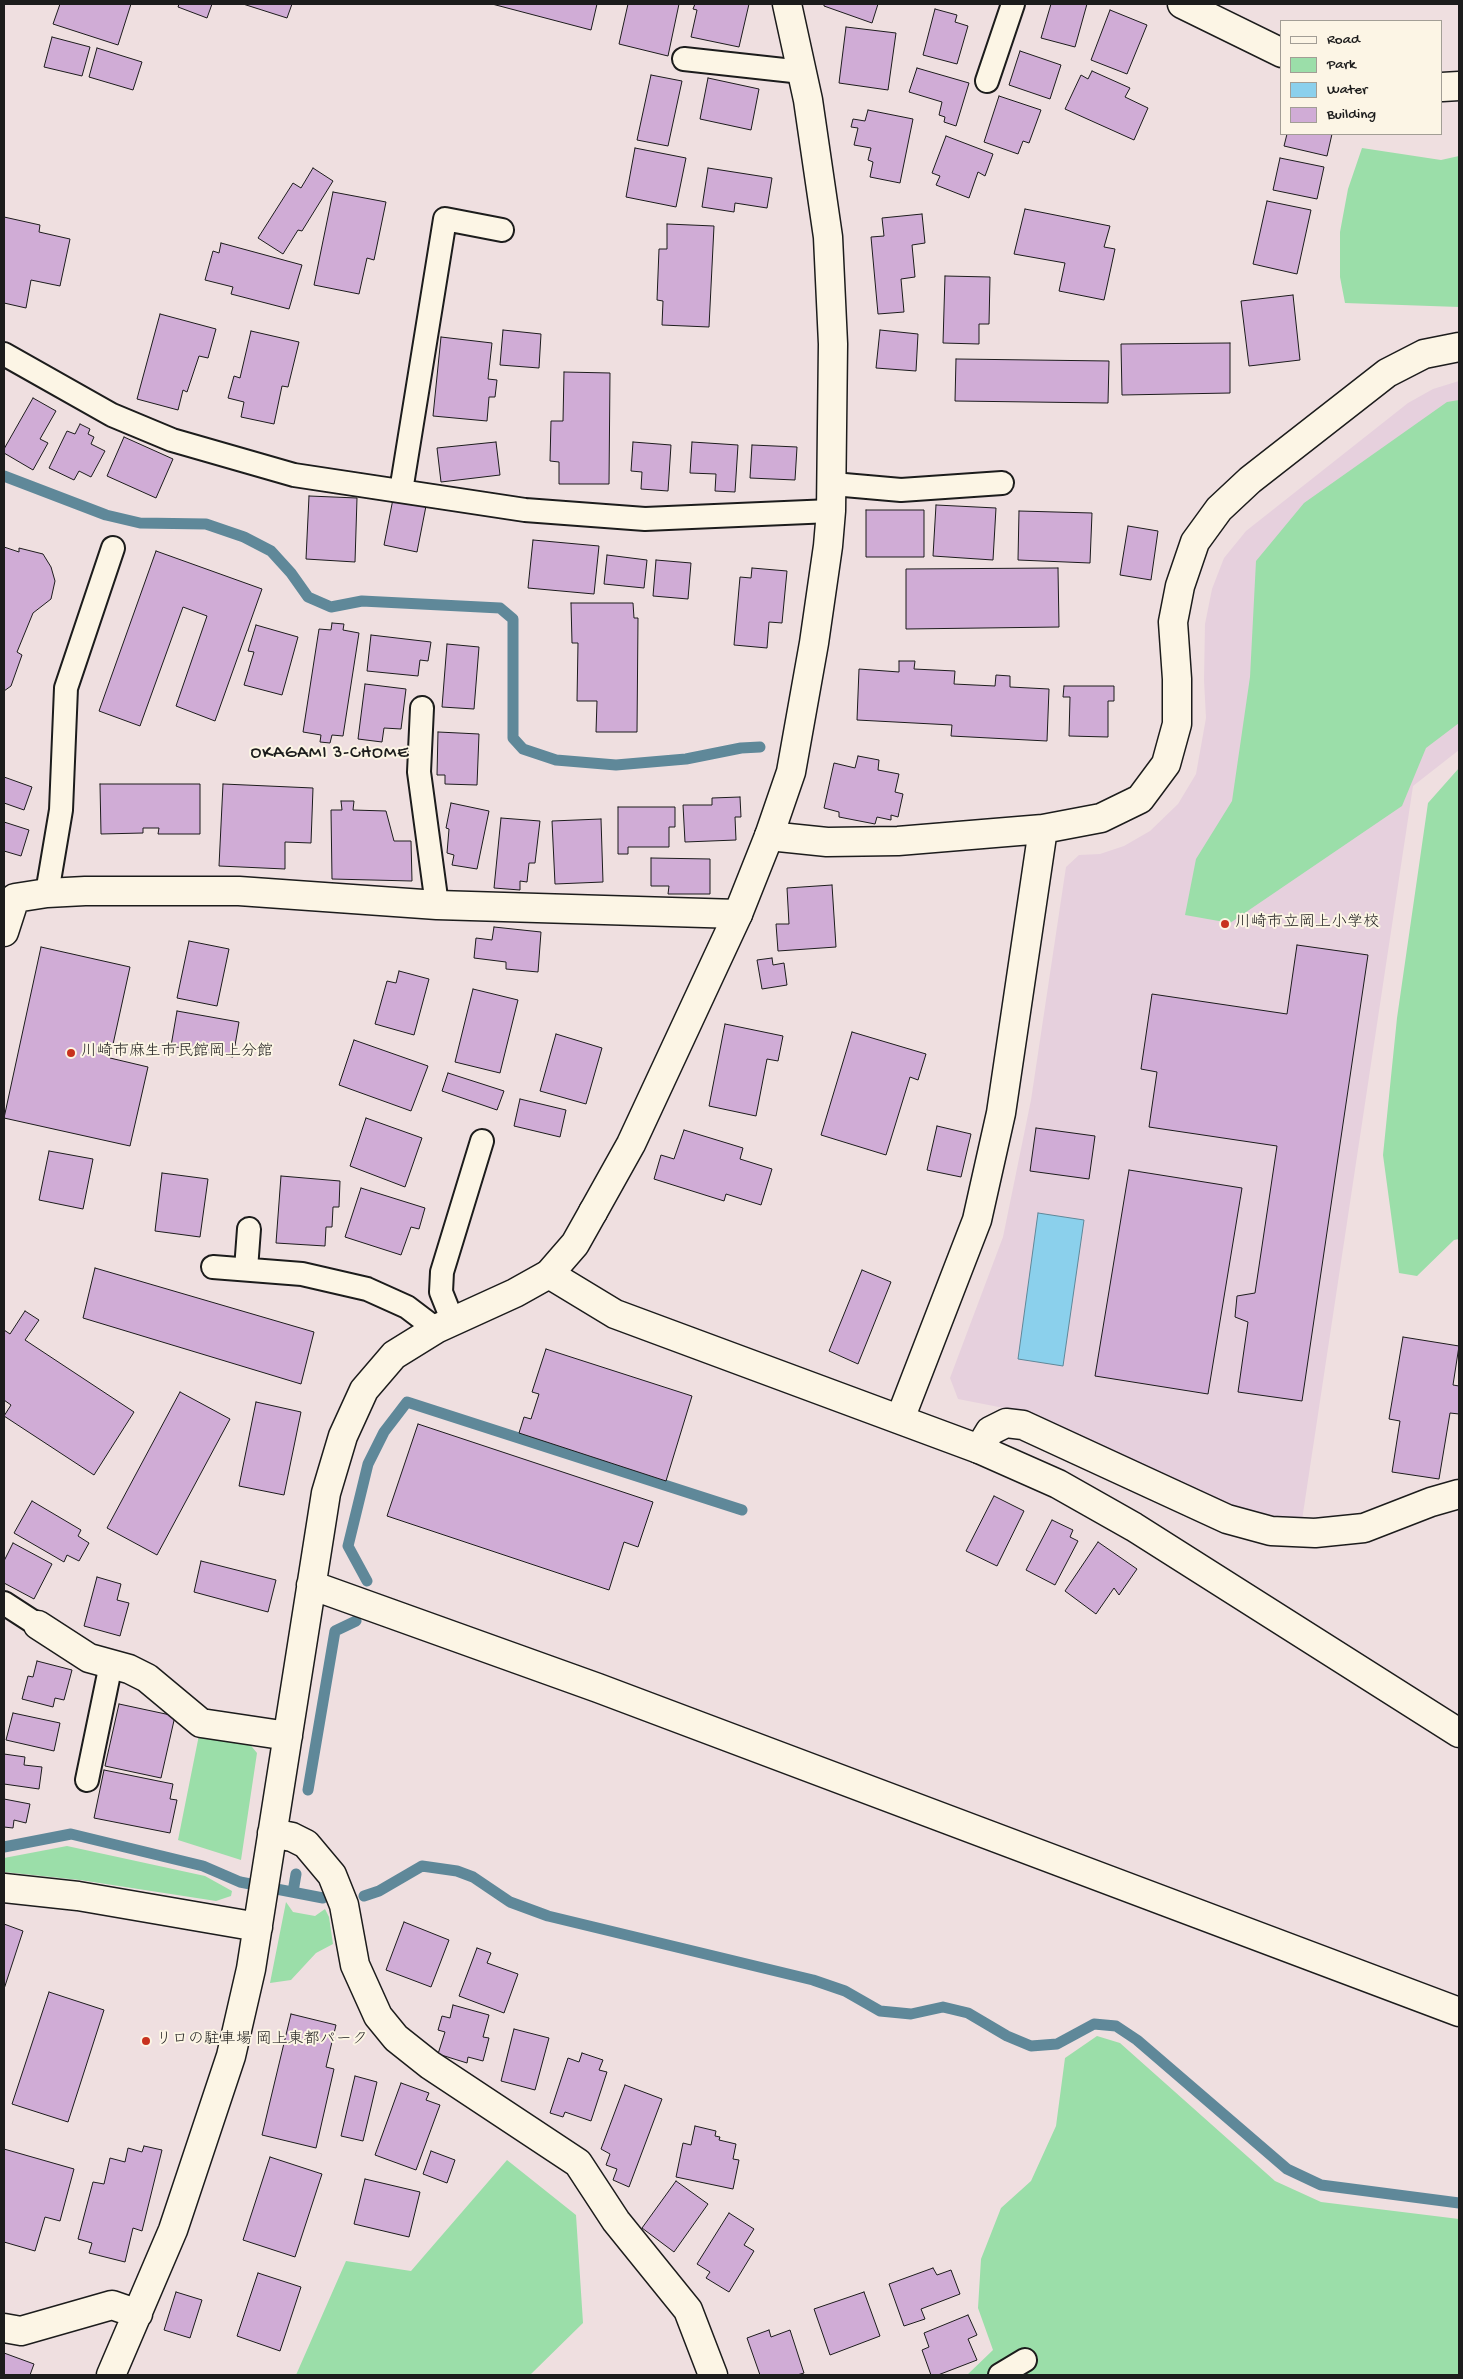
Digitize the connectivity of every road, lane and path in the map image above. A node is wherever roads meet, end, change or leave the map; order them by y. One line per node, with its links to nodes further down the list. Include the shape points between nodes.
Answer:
1 (787, 4): 6 (street)
2 (1013, 4): 7 (lane)
3 (1182, 4): 4 (street)
4 (1280, 52)
5 (684, 59): 6 (lane)
6 (802, 72): 14 (street, via 828,238 833,344)
7 (987, 81)
8 (1443, 86): 9 (street)
9 (1459, 86)
10 (502, 230): 15 (lane, via 445,219)
11 (1459, 347): 19 (street, via 1424,354 1387,373 1250,480 1219,509 1195,542 1180,586 1173,622 1177,724 1166,764 1140,799 1101,818)
12 (4, 354): 15 (lane, via 112,415 172,440 294,475)
13 (1002, 483): 14 (lane, via 901,490)
14 (833, 484): 16 (street)
15 (401, 491): 16 (lane, via 525,510 644,519)
16 (831, 511): 20 (street, via 817,623 791,772)
17 (113, 548): 21 (lane, via 66,688 61,810)
18 (422, 708): 23 (lane, via 419,772)
19 (1043, 829): 20 (street, via 898,841 827,842); 32 (street, via 1002,1113 977,1220)
20 (769, 836): 24 (street)
21 (47, 893): 22 (street); 23 (street, via 143,889 239,891)
22 (9, 895): 25 (street)
23 (437, 905): 24 (street)
24 (738, 914): 30 (street, via 631,1144 575,1244)
25 (4, 932)
26 (482, 1141): 31 (lane, via 442,1272)
27 (249, 1229): 29 (lane)
28 (213, 1267): 29 (lane)
29 (246, 1270): 31 (lane, via 302,1274 367,1289)
30 (549, 1274): 31 (street, via 515,1294); 32 (street, via 615,1314)
31 (444, 1326): 35 (street, via 394,1355 364,1390 343,1436 326,1492)
32 (900, 1419): 33 (street)
33 (979, 1449): 34 (street, via 990,1431 1006,1423 1023,1425 1227,1519 1271,1531 1315,1533 1364,1528); 39 (street, via 1058,1484 1134,1527)
34 (1459, 1494)
35 (311, 1585): 40 (street); 45 (street, via 598,1688)
36 (4, 1603): 37 (lane)
37 (38, 1625): 38 (street, via 89,1658)
38 (111, 1664): 40 (street, via 147,1678 201,1723); 41 (lane)
39 (1459, 1733)
40 (288, 1736): 42 (street)
41 (87, 1780)
42 (272, 1833): 44 (street); 50 (street, via 306,1844 332,1875 344,1905 355,1965 378,2016 396,2038 430,2065 578,2163 616,2221 688,2310)
43 (4, 1888): 44 (street)
44 (260, 1915): 46 (street, via 231,2056 174,2230)
45 (1459, 2012)
46 (138, 2314): 47 (street, via 112,2305 21,2332); 49 (street)
47 (4, 2328)
48 (1025, 2360): 51 (lane)
49 (111, 2375)
50 (713, 2375)
51 (1000, 2375)

